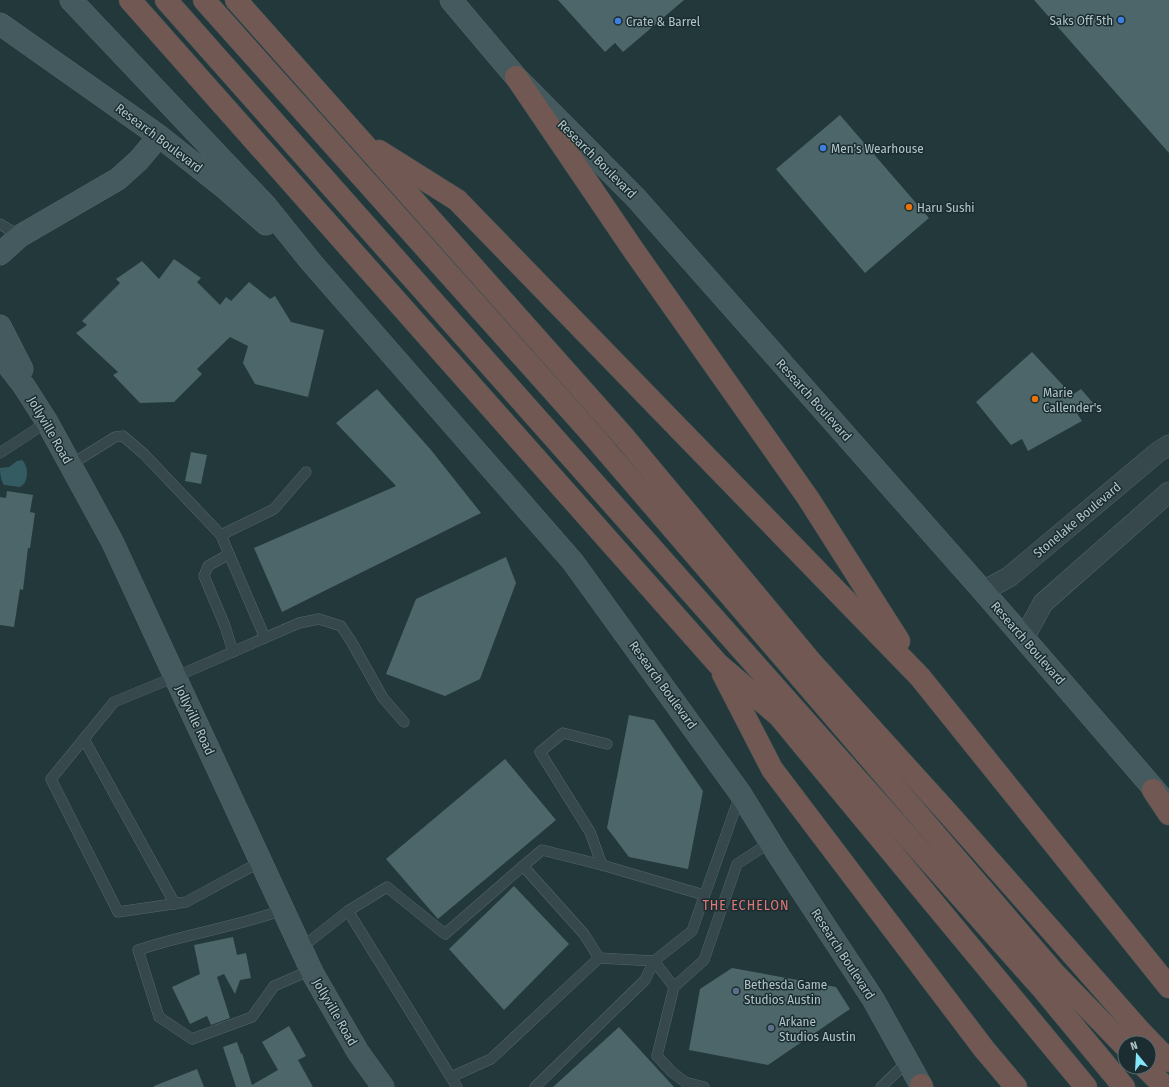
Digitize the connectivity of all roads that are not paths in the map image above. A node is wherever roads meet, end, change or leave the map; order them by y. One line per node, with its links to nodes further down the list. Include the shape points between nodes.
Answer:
1 (71, 0): 14 (main road, Research Boulevard, via 266,206)
2 (130, 0): 30 (highway)
3 (166, 0): 52 (highway)
4 (204, 0): 52 (highway, via 590,432)
5 (236, 0): 10 (highway)
6 (450, 0): 8 (main road, Research Boulevard)
7 (0, 24): 9 (main road, Research Boulevard)
8 (516, 77): 26 (main road, Research Boulevard, via 636,198); 31 (highway, via 627,242 808,498)
9 (159, 136): 12 (main road, via 139,160 118,179); 14 (main road, Research Boulevard)
10 (358, 137): 31 (highway, via 457,200); 58 (highway, via 625,438 812,663)
11 (0, 224): 12 (lane)
12 (20, 236): 13 (main road)
13 (0, 255)
14 (311, 262): 37 (main road, Research Boulevard, via 574,562)
15 (0, 326): 17 (main road, via 22,370)
16 (0, 355): 17 (main road, Jollyville Road)
17 (24, 386): 18 (main road, Jollyville Road)
18 (47, 422): 20 (lane); 21 (main road, Jollyville Road)
19 (1169, 445): 26 (street, Stonelake Boulevard, via 1009,577)
20 (0, 453)
21 (70, 465): 24 (lane, via 115,437 123,436 144,454); 32 (main road, Jollyville Road, via 112,540)
22 (306, 472): 24 (lane, via 274,509)
23 (1169, 492): 28 (street, via 1043,603)
24 (220, 535): 25 (lane)
25 (228, 554): 27 (lane); 29 (lane, via 208,566 204,576)
26 (983, 591): 28 (main road, Research Boulevard)
27 (265, 638): 29 (lane); 33 (lane, via 298,623 319,619 341,626 383,698)
28 (1024, 638): 36 (main road, Research Boulevard)
29 (233, 652): 32 (lane)
30 (718, 664): 69 (highway, via 772,769 984,1049); 70 (highway, via 779,716)
31 (920, 676): 54 (highway)
32 (175, 677): 34 (lane, via 114,702); 41 (main road, Jollyville Road)
33 (404, 722)
34 (84, 739): 45 (lane); 45 (lane, via 51,779 118,912)
35 (607, 744): 42 (lane, via 563,733 540,752 590,832)
36 (1153, 790): 38 (main road, Research Boulevard); 39 (highway)
37 (740, 793): 40 (main road, Research Boulevard); 44 (lane)
38 (1169, 807)
39 (1169, 814)
40 (770, 842): 53 (lane, via 737,864 704,960); 57 (main road, Research Boulevard, via 873,998)
41 (260, 862): 45 (lane, via 186,902); 46 (main road, Jollyville Road)
42 (602, 865): 43 (lane, via 542,850); 44 (lane)
43 (523, 866): 47 (lane, via 445,934 386,886); 49 (lane, via 584,934)
44 (704, 895): 50 (lane, via 692,931)
45 (175, 904)
46 (283, 910): 48 (main road, Jollyville Road); 51 (lane, via 138,950 159,1017 192,1039 252,1017 274,986)
47 (348, 911): 48 (lane); 62 (lane)
48 (301, 948): 51 (main road, Jollyville Road)
49 (599, 958): 50 (lane); 62 (lane, via 491,1059)
50 (654, 961): 53 (lane); 66 (lane, via 645,980)
51 (311, 970): 64 (main road, Jollyville Road, via 358,1052)
52 (1048, 981): 55 (highway); 56 (highway); 71 (highway); 72 (highway)
53 (674, 986): 67 (lane, via 657,1056 684,1082)
54 (1169, 987)
55 (1121, 1035)
56 (1117, 1039)
57 (908, 1061): 63 (main road, Research Boulevard); 68 (lane)
58 (1169, 1061)
59 (1157, 1065): 61 (highway)
60 (1153, 1075): 73 (highway)
61 (1169, 1076)
62 (451, 1077): 65 (lane)
63 (922, 1086)
64 (384, 1087)
65 (457, 1087)
66 (535, 1087)
67 (704, 1087)
68 (881, 1087)
69 (1016, 1087)
70 (1086, 1087)
71 (1124, 1087)
72 (1136, 1087)
73 (1165, 1087)

